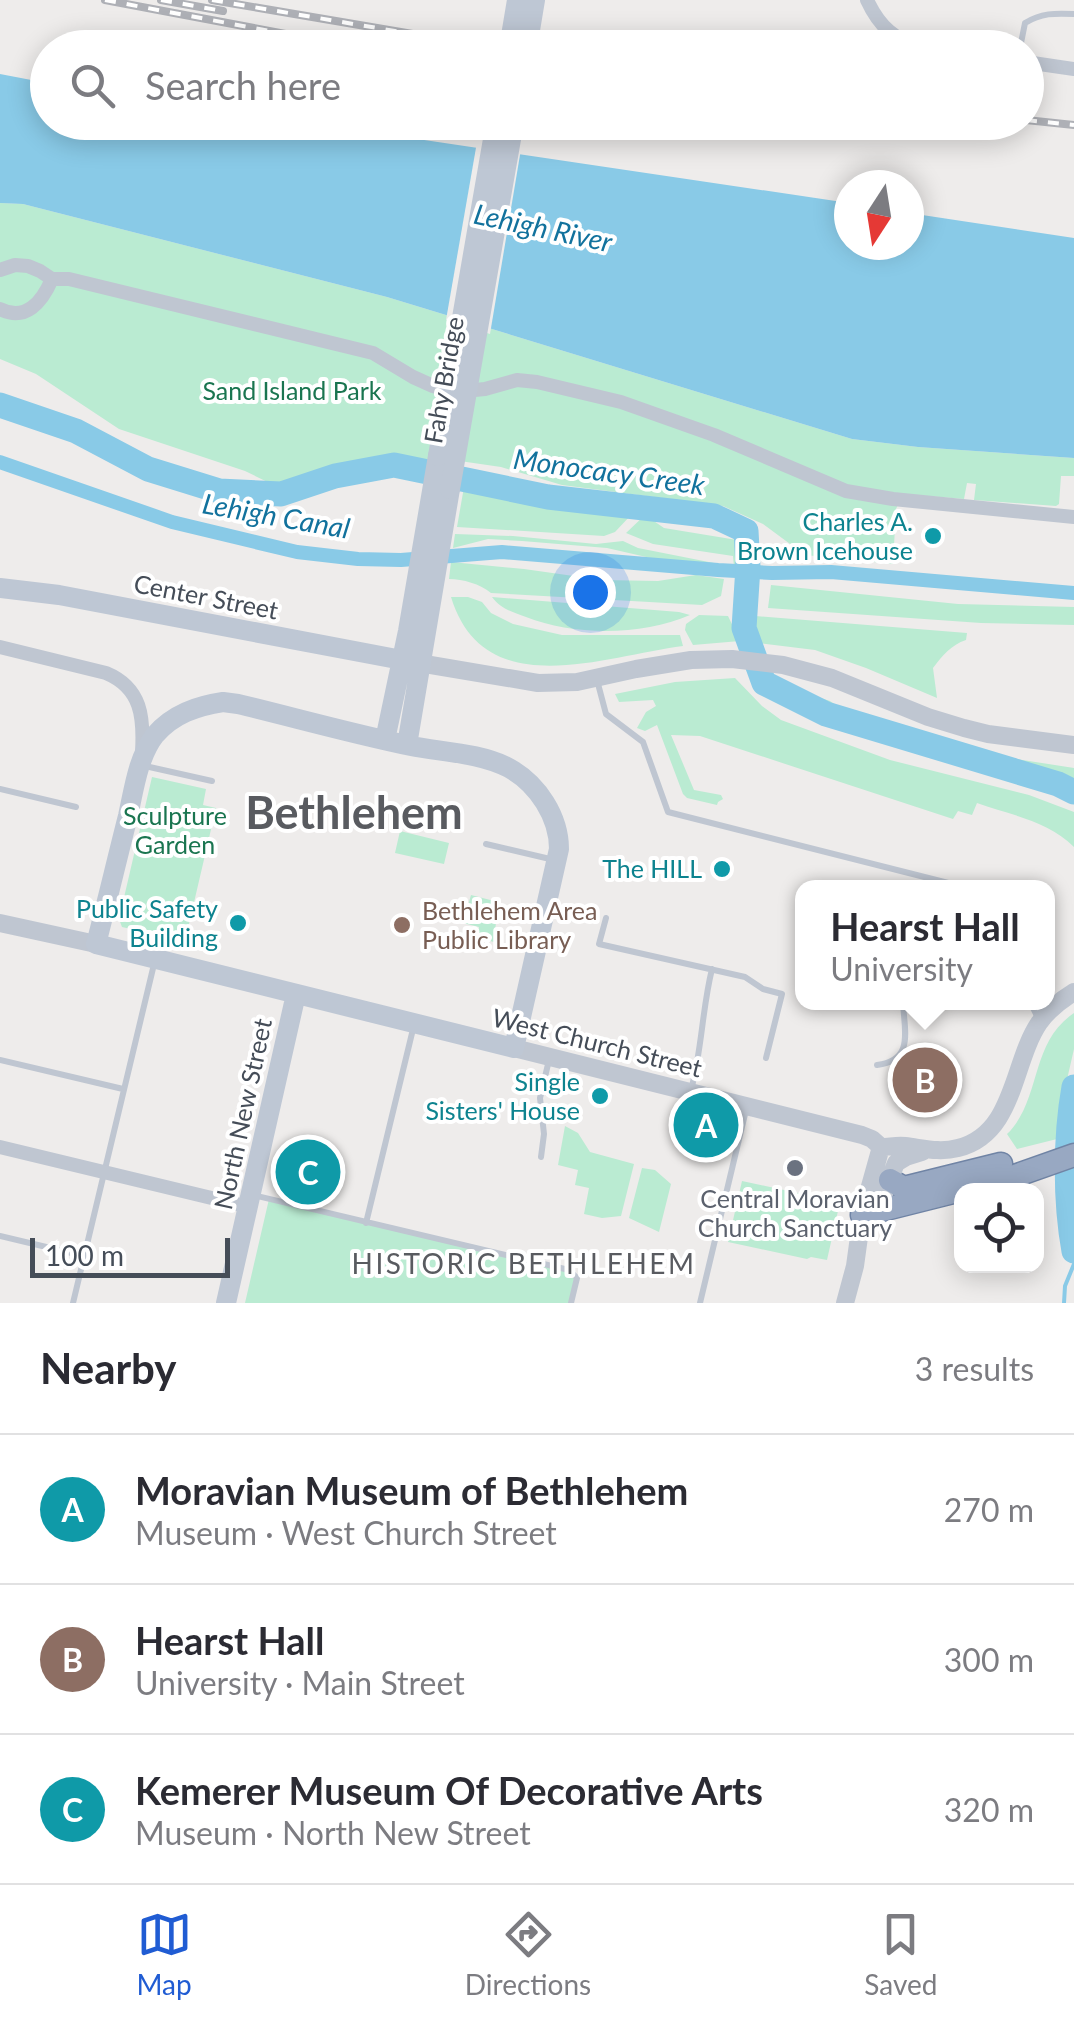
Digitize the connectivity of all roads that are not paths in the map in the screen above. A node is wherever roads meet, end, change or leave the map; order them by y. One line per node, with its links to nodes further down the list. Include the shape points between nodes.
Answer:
1 (517, 0): 5 (main road)
2 (535, 0): 6 (main road)
3 (868, 0): 7 (street)
4 (1074, 14): 8 (lane, via 1035,17)
5 (512, 30)
6 (530, 30)
7 (887, 30)
8 (1024, 30)
9 (1044, 64): 10 (street)
10 (1074, 68)
11 (493, 140): 19 (main road, Fahy Bridge, bridge)
12 (511, 140): 19 (main road, Fahy Bridge, bridge)
13 (0, 270): 14 (street, via 28,266)
14 (52, 279): 15 (street, via 28,311); 16 (street, via 373,353 454,392 517,380 621,402 846,491)
15 (0, 309)
16 (1074, 517)
17 (0, 588): 19 (main road, Center Street)
18 (0, 647): 24 (street, via 122,681 140,713)
19 (412, 654): 20 (street, via 538,683); 21 (main road); 22 (main road)
20 (596, 679): 23 (street, via 691,660 783,665 964,728); 30 (lane, via 606,714 642,742 668,812)
21 (385, 740): 22 (main road); 24 (main road, via 224,702 176,717 154,736)
22 (407, 745): 29 (main road, via 512,769 546,804 559,832)
23 (1074, 745)
24 (140, 766): 25 (lane); 33 (main road)
25 (212, 781)
26 (0, 789): 27 (lane)
27 (76, 808)
28 (486, 844): 29 (lane)
29 (556, 860): 42 (main road)
30 (929, 880)
31 (606, 918): 35 (lane, via 599,944)
32 (0, 924): 33 (street)
33 (96, 944): 34 (main road, West Church Street)
34 (155, 959): 36 (main road, West Church Street); 47 (lane)
35 (712, 969): 44 (lane, via 782,994); 48 (lane)
36 (296, 994): 41 (main road, West Church Street); 57 (main road, North New Street)
37 (904, 1010): 46 (lane, via 904,1046 892,1061)
38 (1034, 1010): 40 (lane)
39 (1051, 1010): 40 (street)
40 (1040, 1021): 52 (street, via 992,1126 965,1146)
41 (414, 1023): 42 (main road, West Church Street); 59 (lane)
42 (514, 1048): 43 (street, West Church Street)
43 (550, 1057): 48 (street, West Church Street); 54 (lane, via 540,1098)
44 (766, 1058)
45 (0, 1060): 47 (lane)
46 (876, 1065)
47 (123, 1089): 55 (lane)
48 (691, 1092): 49 (street, West Church Street)
49 (748, 1106): 51 (street, West Church Street, via 862,1135); 65 (lane)
50 (0, 1147): 55 (street)
51 (882, 1148): 52 (street); 58 (street)
52 (926, 1150): 56 (street, via 896,1163)
53 (1074, 1154): 56 (highway, via 1009,1178)
54 (541, 1157)
55 (104, 1171): 57 (street); 61 (lane)
56 (904, 1190): 58 (highway)
57 (250, 1201): 59 (lane); 63 (main road, North New Street)
58 (870, 1213): 66 (street)
59 (366, 1223): 64 (lane, via 568,1270 577,1278)
60 (0, 1236): 61 (lane)
61 (84, 1256): 62 (lane)
62 (74, 1303)
63 (226, 1303)
64 (571, 1303)
65 (700, 1303)
66 (846, 1303)

